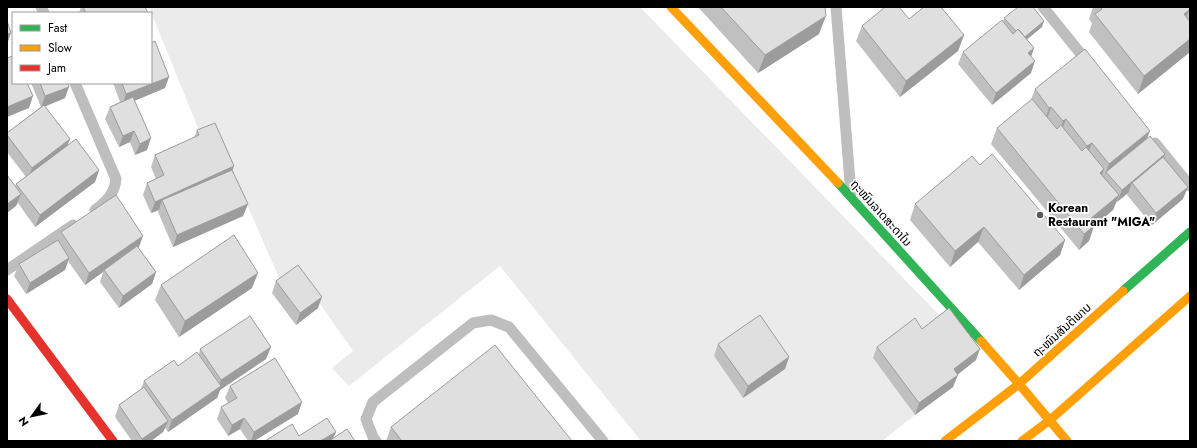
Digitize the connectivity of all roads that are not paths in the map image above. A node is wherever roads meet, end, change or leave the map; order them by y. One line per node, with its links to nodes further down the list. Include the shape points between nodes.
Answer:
1 (671, 7): 8 (street, ຖະໜົນລາດສະດາໄນ)
2 (836, 7): 8 (lane)
3 (1043, 7): 4 (lane)
4 (1098, 75)
5 (75, 84): 10 (lane, via 115,173 116,185 107,201)
6 (1149, 137): 7 (lane)
7 (1190, 186)
8 (852, 198): 13 (street, ຖະໜົນລາດສະດາໄນ)
9 (1190, 232): 13 (street, ຖະໜົນສັນຕິພາບ)
10 (7, 270)
11 (1190, 296): 14 (street)
12 (7, 299): 15 (street)
13 (1019, 384): 14 (street, ຖະໜົນລາດສະດາໄນ); 18 (street, ຖະໜົນສັນຕິພາບ)
14 (1050, 420): 19 (street); 20 (street, ຖະໜົນລາດສະດາໄນ)
15 (113, 441)
16 (376, 441): 17 (lane, via 366,419 373,402 473,323 491,320 509,327)
17 (603, 441)
18 (945, 441)
19 (1022, 441)
20 (1067, 441)

